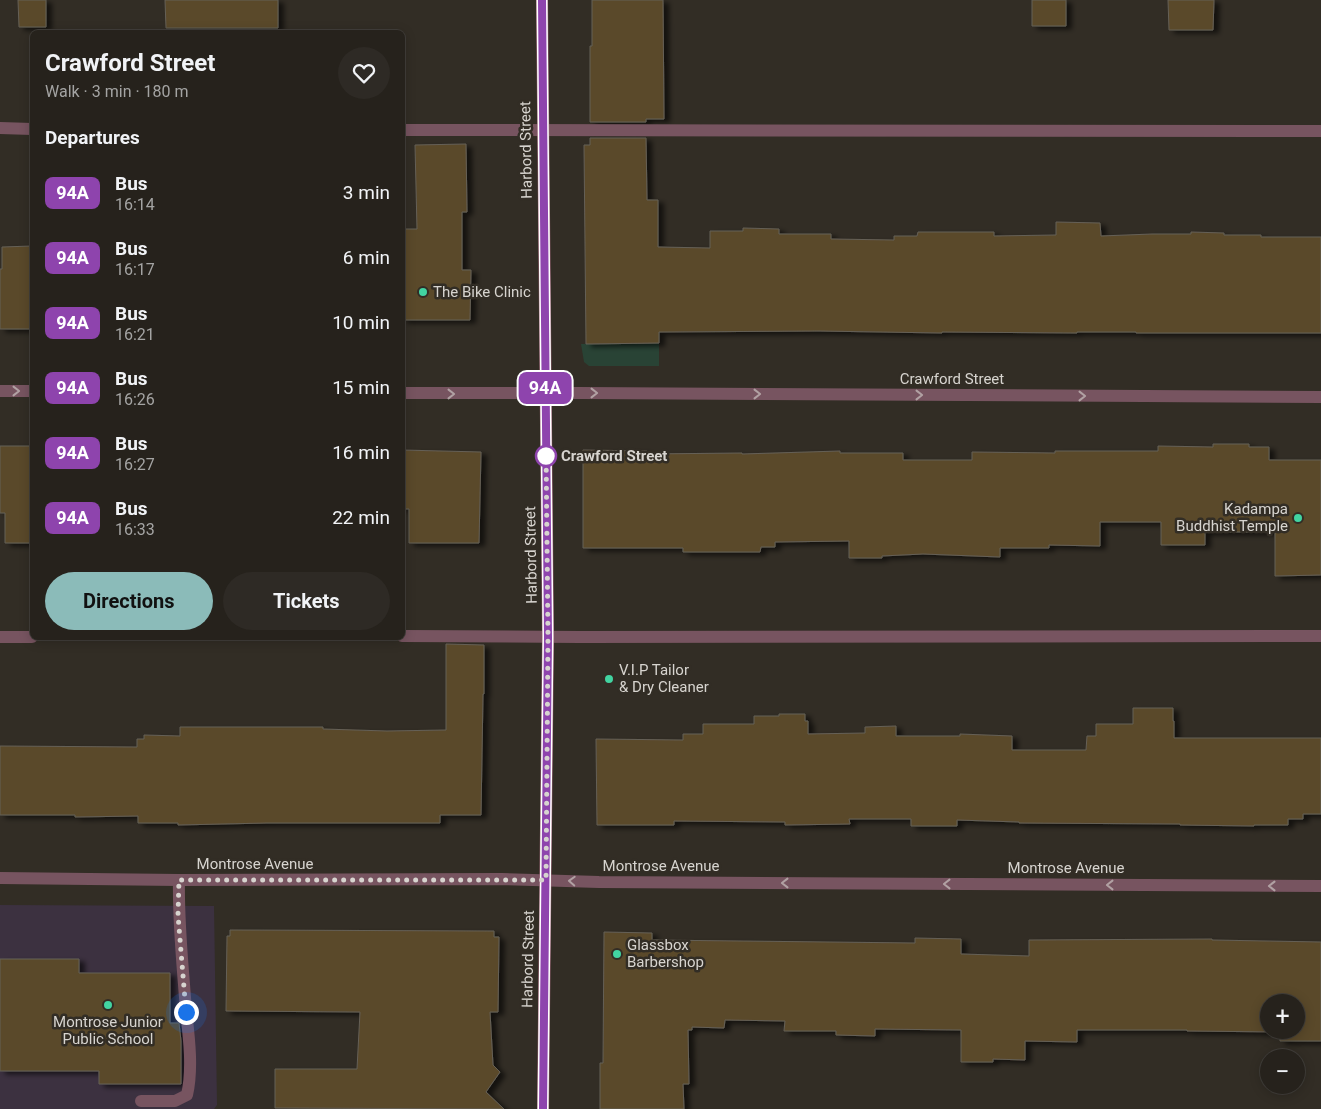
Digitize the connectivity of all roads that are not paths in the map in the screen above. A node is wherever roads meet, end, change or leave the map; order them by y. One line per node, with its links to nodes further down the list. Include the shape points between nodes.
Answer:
1 (542, 0): 5 (street, Harbord Street)
2 (0, 128): 3 (street)
3 (30, 128)
4 (405, 130): 5 (street)
5 (542, 130): 6 (street); 9 (street, Harbord Street)
6 (1321, 131)
7 (0, 391): 8 (street, one-way to 8)
8 (30, 391)
9 (545, 393): 10 (street, Crawford Street, one-way to 9); 11 (street, Crawford Street, one-way to 11); 16 (street, Harbord Street)
10 (405, 394)
11 (1321, 397)
12 (0, 636): 13 (street)
13 (30, 636)
14 (405, 636): 16 (street)
15 (1321, 636): 16 (street)
16 (548, 637): 19 (street, Harbord Street)
17 (0, 878): 18 (street, Montrose Avenue)
18 (179, 880): 19 (street, Montrose Avenue); 21 (street, via 178,915 190,1082 187,1095 175,1100)
19 (546, 880): 20 (street, Montrose Avenue, one-way to 19); 22 (street, Harbord Street)
20 (1321, 886)
21 (141, 1101)
22 (543, 1109)

